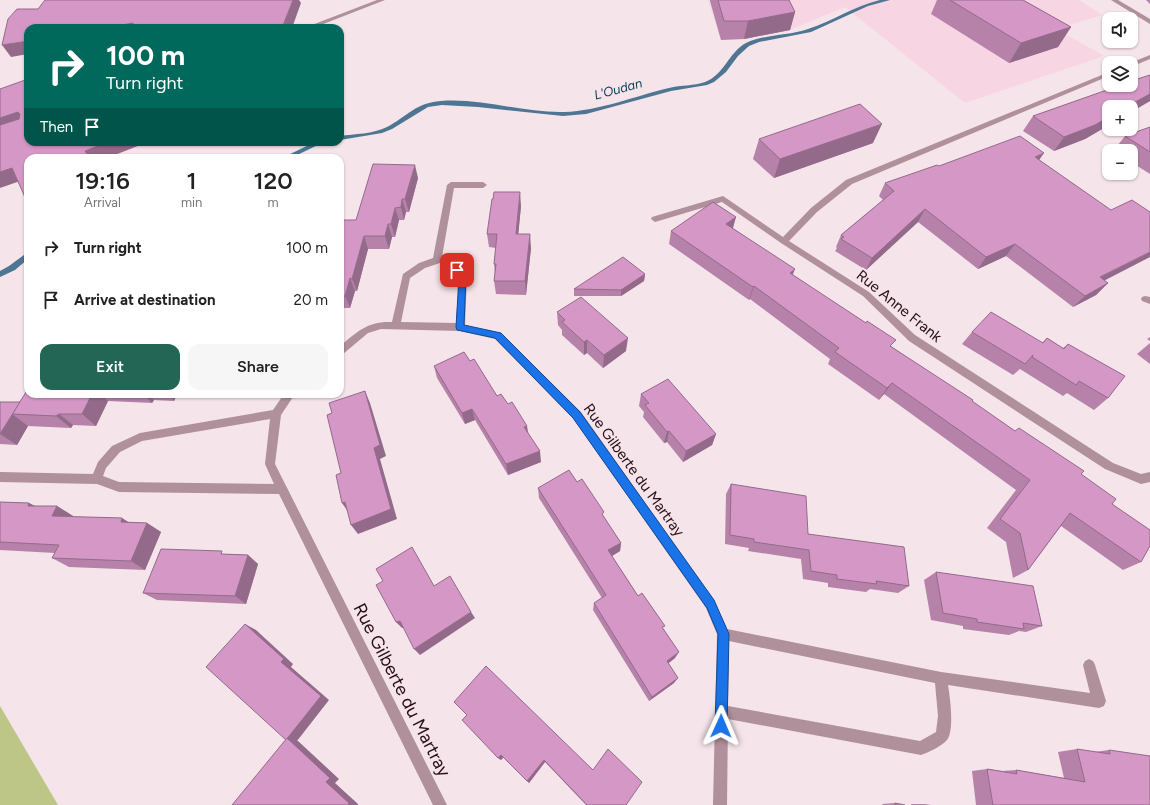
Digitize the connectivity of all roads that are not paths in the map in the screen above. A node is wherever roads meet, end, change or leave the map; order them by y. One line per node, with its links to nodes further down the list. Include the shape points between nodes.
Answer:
1 (382, 0): 4 (street)
2 (1114, 0): 3 (street)
3 (1150, 22)
4 (318, 24)
5 (1150, 57): 6 (street)
6 (1138, 62)
7 (1102, 77): 10 (street, via 849,182 814,210)
8 (483, 185): 11 (street, via 450,185)
9 (655, 219): 10 (street, Rue Anne Frank, via 723,199)
10 (784, 241): 18 (street, Rue Anne Frank, via 866,294 912,338 1109,466 1141,479)
11 (437, 260): 12 (street, via 423,263 406,276); 13 (street, via 452,264 462,276)
12 (396, 326): 13 (street, Rue Gilberte du Martray); 14 (street, Rue Gilberte du Martray, via 381,325 366,330)
13 (460, 327): 21 (street, Rue Gilberte du Martray, via 498,336 577,415 710,604)
14 (344, 348)
15 (287, 398): 16 (street, Rue Gilberte du Martray)
16 (276, 414): 19 (street, via 140,436 116,449 102,465); 20 (street, Rue Gilberte du Martray, via 270,464)
17 (0, 477): 19 (street)
18 (1150, 477)
19 (97, 479): 20 (street, via 119,487)
20 (282, 489): 25 (street, Rue Gilberte du Martray)
21 (723, 634): 23 (street); 24 (street, Rue Gilberte du Martray)
22 (1089, 665): 23 (street, via 1099,701)
23 (941, 678): 24 (street, via 945,716 942,736 921,748)
24 (721, 711): 26 (street, Rue Gilberte du Martray)
25 (440, 805)
26 (720, 805)

